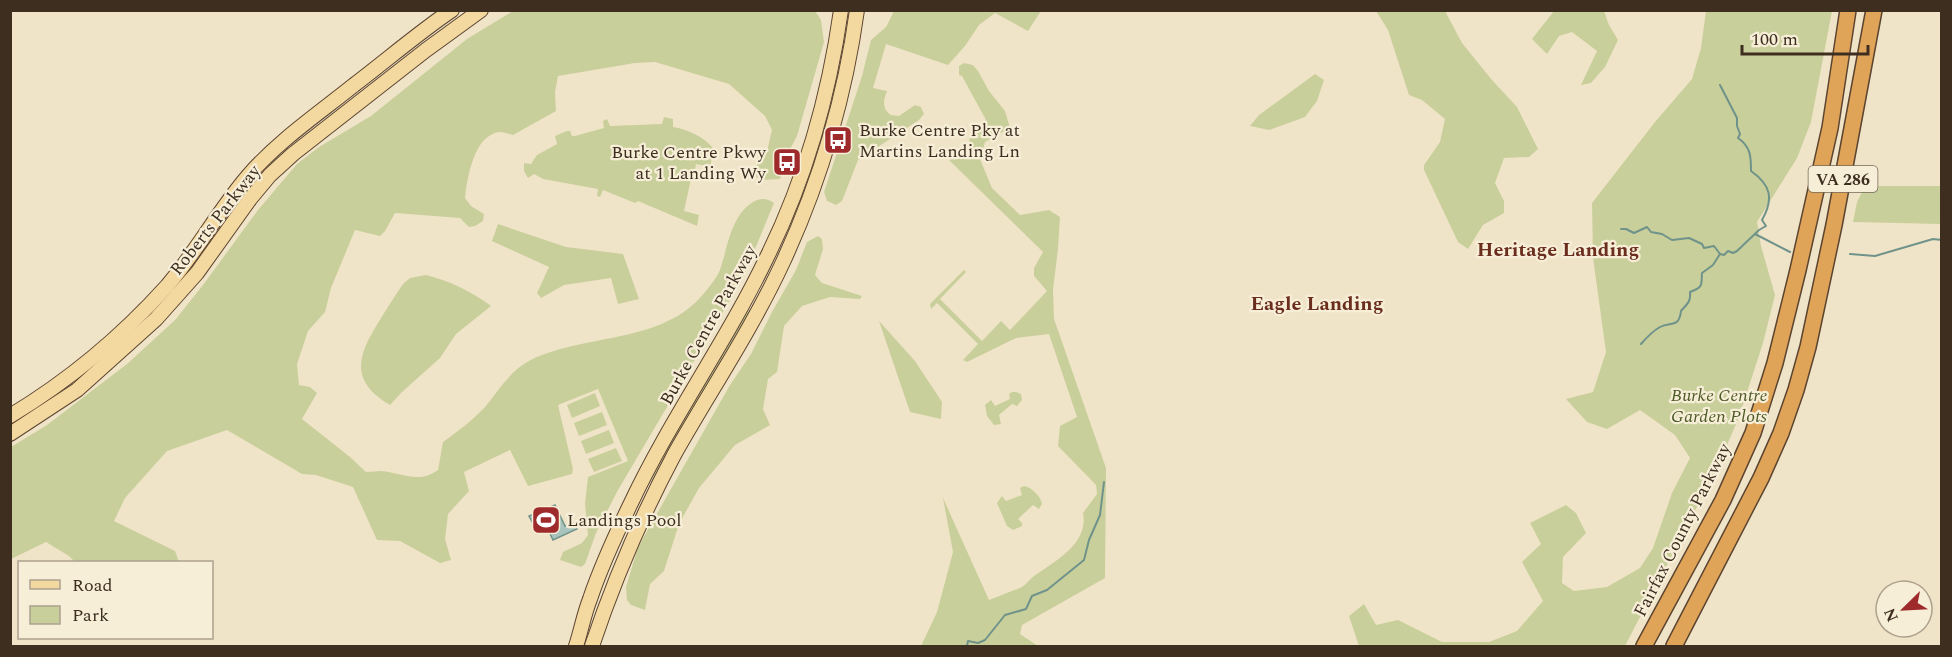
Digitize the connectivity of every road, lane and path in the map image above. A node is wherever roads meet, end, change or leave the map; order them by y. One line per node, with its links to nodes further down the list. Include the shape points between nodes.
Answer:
1 (452, 10): 9 (main road, Roberts Parkway, via 270,154 248,176 185,263 141,313 66,378)
2 (481, 10): 10 (main road, Roberts Parkway, via 293,154 249,199 197,273 156,319 77,390)
3 (841, 10): 7 (main road, Burke Centre Parkway, via 820,113)
4 (857, 10): 8 (main road, Burke Centre Parkway, via 842,95)
5 (1848, 10): 13 (highway, Fairfax County Parkway / VA 286, via 1830,128 1775,363 1756,423 1723,500)
6 (1874, 10): 14 (highway, VA 286, via 1834,225 1796,390 1761,478)
7 (793, 197): 8 (main road); 11 (main road, Burke Centre Parkway, via 746,299 631,502 590,598)
8 (808, 202): 12 (main road, Burke Centre Parkway, via 765,297 650,501)
9 (10, 416)
10 (10, 434)
11 (576, 646)
12 (592, 646)
13 (1644, 646)
14 (1674, 646)

